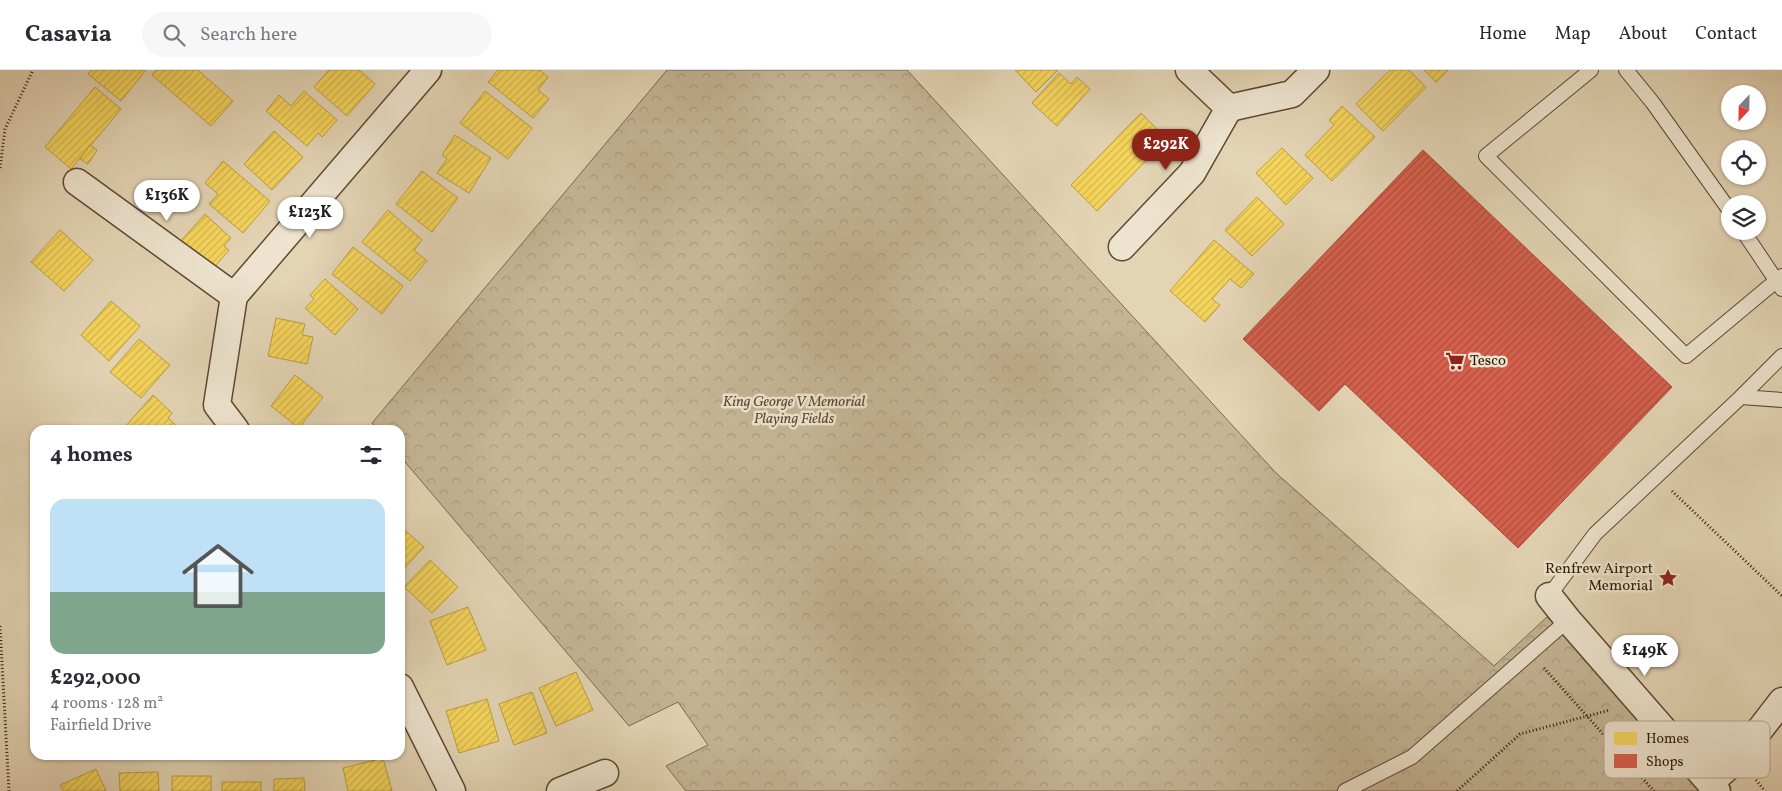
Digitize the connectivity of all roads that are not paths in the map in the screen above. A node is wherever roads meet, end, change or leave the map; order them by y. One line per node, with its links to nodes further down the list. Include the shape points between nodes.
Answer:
1 (428, 70): 12 (street)
2 (1189, 70): 6 (street)
3 (1316, 70): 6 (street, via 1292,94)
4 (1591, 70): 11 (lane, via 1486,156 1686,356)
5 (1626, 70): 8 (lane)
6 (1229, 108): 10 (street, via 1192,173)
7 (77, 182): 12 (street)
8 (1721, 199)
9 (1750, 240): 11 (lane)
10 (1122, 247)
11 (1780, 282)
12 (234, 296): 16 (street, via 217,405)
13 (1782, 356): 14 (lane)
14 (1741, 397): 15 (lane); 17 (lane, via 1595,534)
15 (1782, 400)
16 (232, 425)
17 (1549, 596): 18 (street)
18 (1568, 620): 21 (street); 26 (lane, via 1412,756)
19 (405, 697): 24 (street)
20 (1782, 701): 22 (street)
21 (1656, 721)
22 (1767, 721)
23 (605, 773): 25 (street)
24 (452, 791)
25 (560, 791)
26 (1345, 791)

